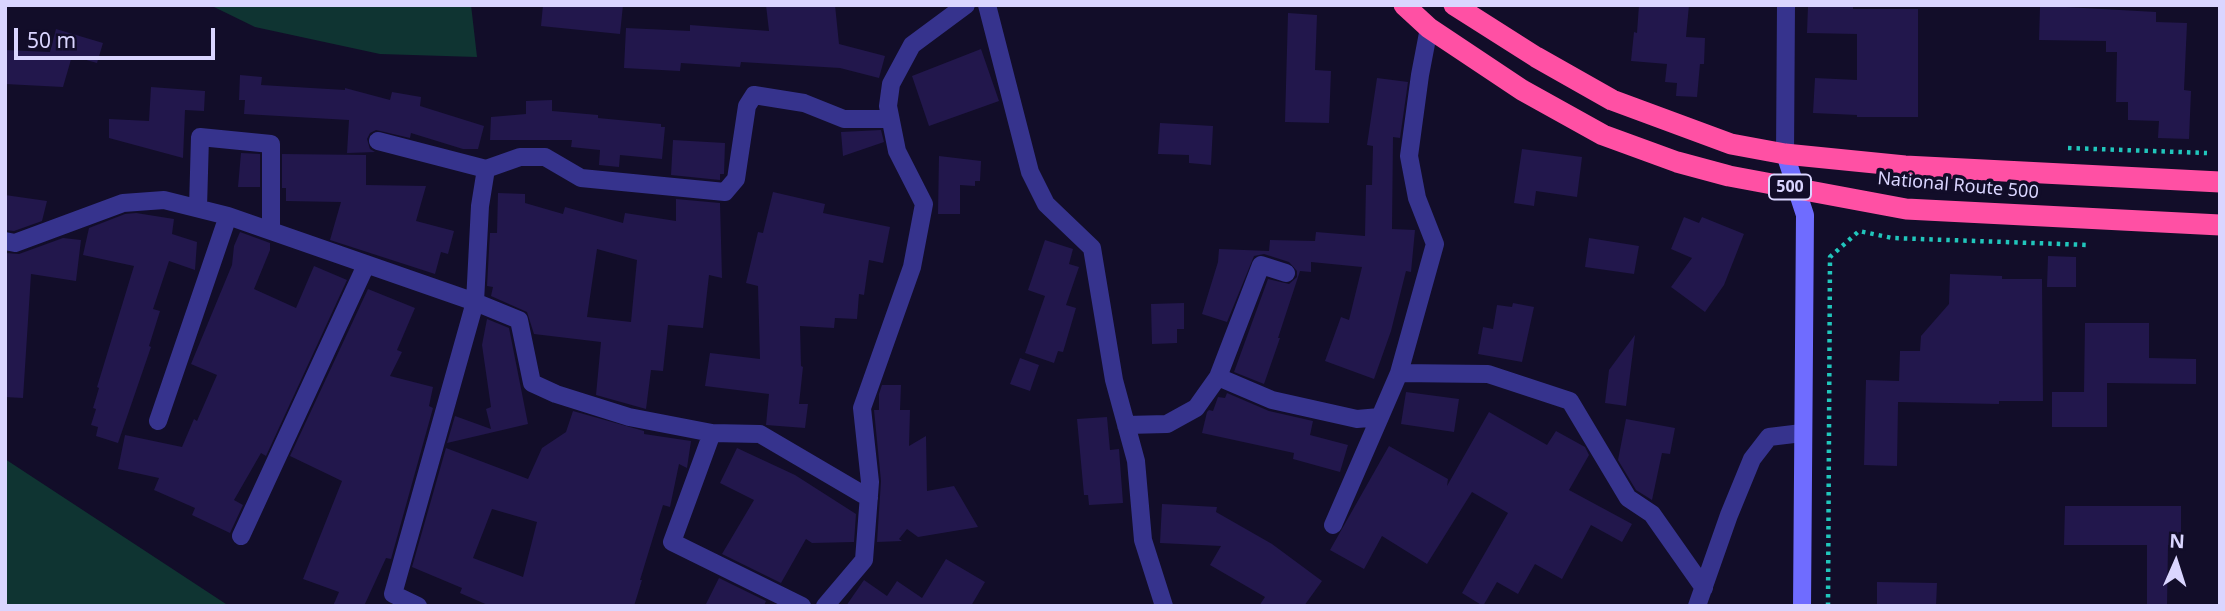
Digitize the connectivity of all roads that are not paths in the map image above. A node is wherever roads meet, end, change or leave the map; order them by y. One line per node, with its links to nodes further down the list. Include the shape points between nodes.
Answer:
1 (966, 5): 7 (street, via 912,45 891,84)
2 (987, 5): 25 (street, via 1030,172 1046,204 1092,248)
3 (1404, 5): 6 (highway, National Route 500 / 500)
4 (1454, 5): 9 (highway, National Route 500 / 500, via 1612,100 1731,144)
5 (1786, 5): 9 (street)
6 (1429, 29): 12 (highway, National Route 500 / 500, via 1522,90 1604,135 1677,162); 21 (street, via 1409,156 1417,198 1435,244)
7 (890, 119): 10 (street, via 844,118 804,103 754,94 747,106 736,179 725,192 581,178 545,157 520,157); 28 (street, via 897,151 923,204 912,267 862,408)
8 (378, 141): 10 (street)
9 (1785, 154): 11 (highway, National Route 500 / 500, via 1905,166); 12 (street)
10 (486, 169): 20 (street)
11 (2220, 182)
12 (1796, 188): 15 (highway, National Route 500 / 500, via 1906,209); 27 (street, via 1805,215)
13 (198, 208): 14 (street); 16 (street, via 200,137 271,144); 17 (street, via 164,200 122,203 15,243)
14 (228, 216): 16 (street); 24 (street)
15 (2220, 225)
16 (271, 231): 18 (street)
17 (5, 241)
18 (366, 265): 20 (street); 30 (street)
19 (1286, 273): 22 (street, via 1261,265)
20 (475, 302): 26 (street, via 519,320 532,383 629,417); 32 (street, via 393,594)
21 (1399, 373): 23 (street); 31 (street, via 1488,374 1570,401 1628,498 1652,513)
22 (1218, 377): 23 (street, via 1272,400 1357,419); 25 (street, via 1196,408 1167,424)
23 (1380, 416): 29 (street)
24 (158, 421)
25 (1126, 425): 35 (street, via 1136,461 1143,540)
26 (712, 433): 28 (street, via 760,434); 33 (street, via 672,542)
27 (1802, 433): 31 (street, via 1769,436 1752,459); 37 (street)
28 (869, 498): 34 (street, via 864,560)
29 (1333, 524)
30 (241, 536)
31 (1704, 588): 36 (street)
32 (418, 606)
33 (802, 606)
34 (825, 606)
35 (1164, 606)
36 (1698, 606)
37 (1802, 606)

